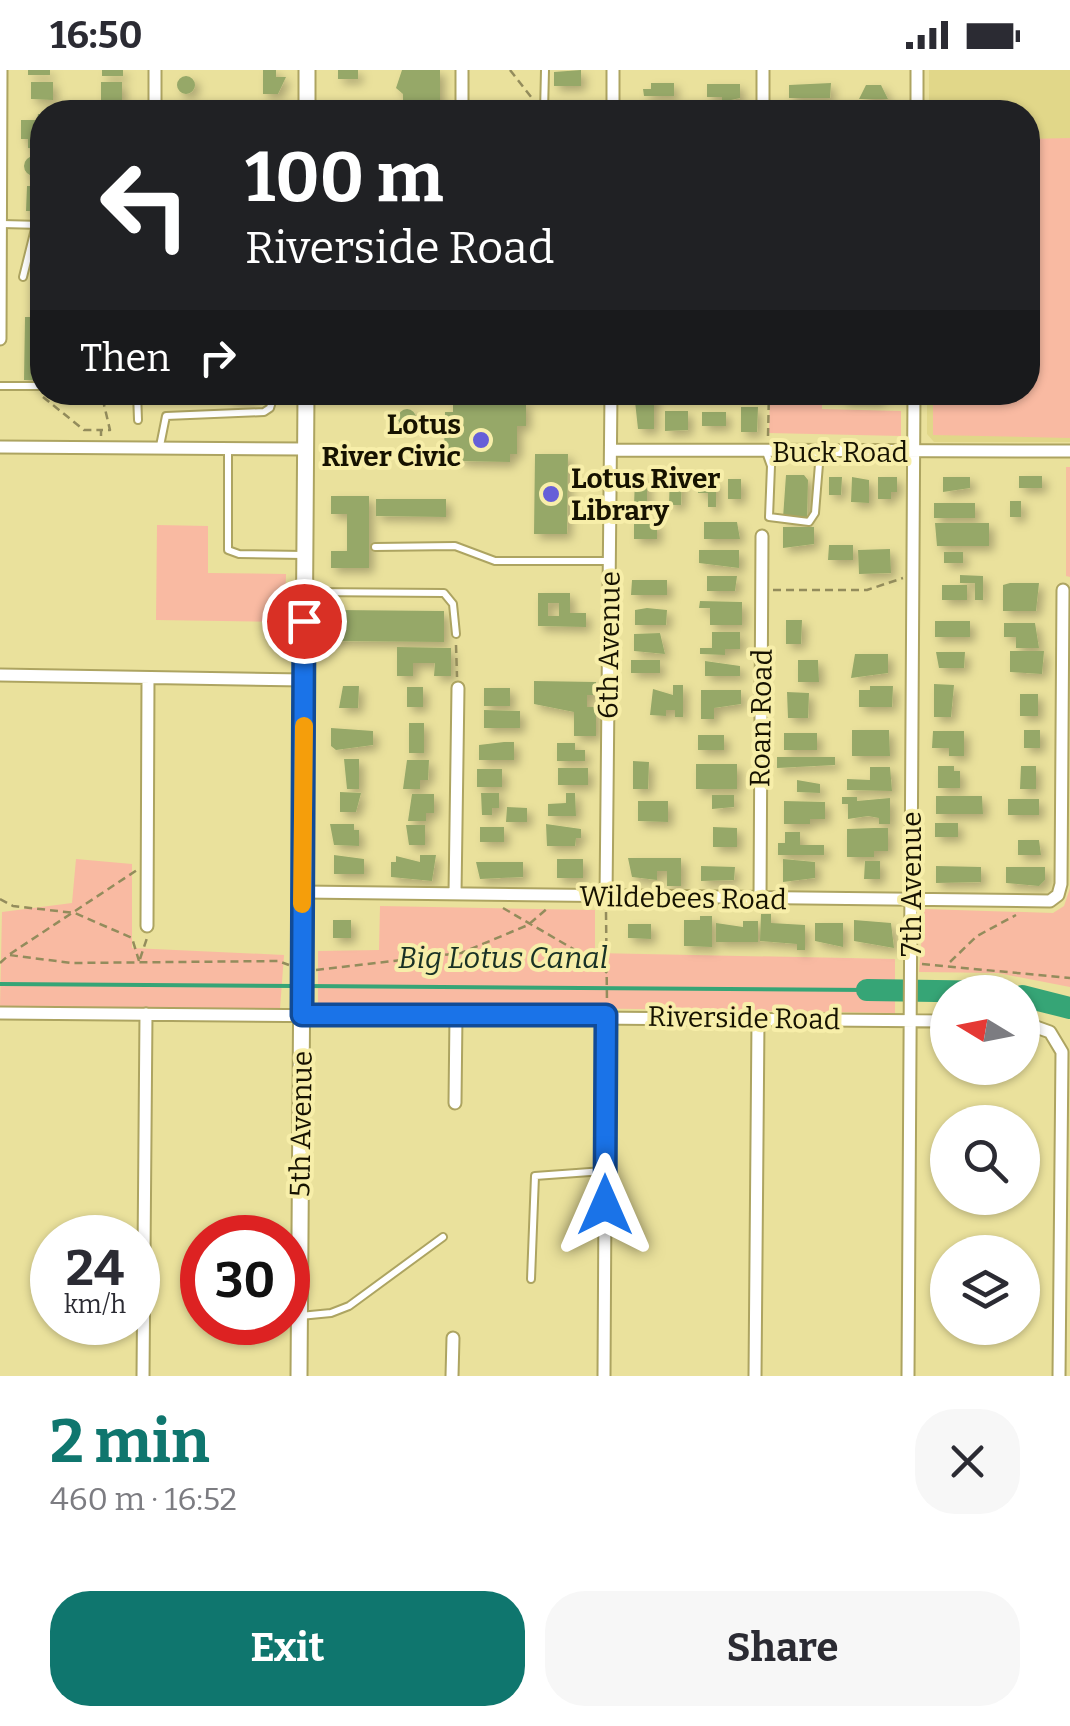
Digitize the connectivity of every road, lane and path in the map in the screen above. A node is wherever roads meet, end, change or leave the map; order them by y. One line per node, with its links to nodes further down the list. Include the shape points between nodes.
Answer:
1 (1, 70): 18 (street)
2 (155, 70): 10 (street)
3 (307, 70): 11 (main road)
4 (462, 70): 12 (street)
5 (510, 70): 13 (path)
6 (545, 70): 14 (lane)
7 (613, 70): 15 (street)
8 (764, 70): 16 (street)
9 (918, 70): 17 (street)
10 (155, 100)
11 (307, 100)
12 (462, 100)
13 (534, 100)
14 (542, 100)
15 (612, 100)
16 (763, 100)
17 (917, 100)
18 (0, 111): 19 (street)
19 (0, 224): 20 (lane); 23 (street)
20 (30, 224)
21 (30, 254): 22 (lane)
22 (23, 277)
23 (0, 339)
24 (0, 386): 25 (lane)
25 (30, 386)
26 (53, 405): 35 (path, via 84,430)
27 (104, 405): 35 (path, via 110,430)
28 (137, 405): 34 (lane)
29 (271, 405): 38 (lane, via 264,412 166,416)
30 (306, 405): 40 (main road, 5th Avenue)
31 (611, 405): 41 (street, 6th Avenue)
32 (768, 405): 42 (path)
33 (914, 405): 44 (street, 7th Avenue)
34 (138, 420)
35 (101, 430): 37 (path)
36 (0, 447): 37 (street)
37 (100, 447): 38 (street)
38 (160, 448): 39 (street)
39 (228, 448): 40 (street); 48 (lane, via 228,550)
40 (305, 449): 48 (main road, 5th Avenue)
41 (610, 450): 42 (street, Buck Road); 49 (street, 6th Avenue)
42 (766, 452): 43 (street, Buck Road); 43 (lane, via 769,518 809,522)
43 (820, 452): 44 (street, Buck Road)
44 (914, 452): 45 (street, Buck Road); 50 (street, 7th Avenue)
45 (1070, 452)
46 (762, 536): 51 (street, Roan Road)
47 (375, 547): 49 (lane, via 455,546 495,561)
48 (305, 555): 53 (main road, 5th Avenue)
49 (610, 561): 65 (street, 6th Avenue)
50 (913, 573): 51 (path, via 867,590); 67 (street, 7th Avenue)
51 (763, 590): 66 (street, Roan Road)
52 (1063, 590): 68 (street, Wildebees Road, via 1060,892 1050,901)
53 (305, 592): 54 (lane, via 444,593 453,604); 57 (main road, 5th Avenue)
54 (456, 634): 58 (path)
55 (0, 676): 56 (street)
56 (148, 678): 57 (street); 59 (street)
57 (304, 680): 60 (main road, 5th Avenue)
58 (458, 688): 61 (street)
59 (148, 862): 69 (path); 70 (street)
60 (302, 892): 61 (street, Wildebees Road); 76 (main road, 5th Avenue)
61 (455, 894): 62 (street, Wildebees Road)
62 (484, 894): 63 (street, Wildebees Road); 71 (path)
63 (562, 896): 65 (street, Wildebees Road); 71 (path)
64 (0, 898): 69 (path, via 14,906)
65 (606, 898): 66 (street, Wildebees Road); 78 (path)
66 (760, 900): 67 (street, Wildebees Road)
67 (911, 901): 68 (street, Wildebees Road); 77 (street, 7th Avenue)
68 (1028, 902): 75 (path)
69 (75, 913): 72 (path); 73 (path, via 132,938)
70 (148, 926): 73 (path)
71 (528, 926): 76 (path, via 460,953); 78 (path)
72 (9, 955): 73 (path, via 72,964); 74 (path)
73 (140, 960): 76 (path, via 278,961)
74 (0, 963)
75 (949, 963): 77 (path); 79 (path)
76 (302, 971): 83 (main road, 5th Avenue)
77 (910, 971): 86 (street, 7th Avenue)
78 (608, 973): 80 (path)
79 (1070, 978)
80 (607, 1009): 84 (street, Riverside Road); 85 (street, Riverside Road); 90 (street)
81 (0, 1014): 82 (street, Riverside Road)
82 (146, 1014): 83 (street, Riverside Road); 97 (street)
83 (302, 1015): 84 (street, Riverside Road); 91 (main road, 5th Avenue)
84 (456, 1015): 89 (street)
85 (758, 1020): 86 (street, Riverside Road); 101 (street)
86 (910, 1021): 87 (street, Riverside Road); 102 (street, 7th Avenue)
87 (930, 1022)
88 (1040, 1028): 103 (street, via 1062,1052)
89 (454, 1103)
90 (605, 1171): 93 (lane, via 534,1176); 100 (street)
91 (300, 1215)
92 (443, 1237): 94 (lane, via 348,1306)
93 (531, 1279)
94 (310, 1315)
95 (453, 1338): 99 (street)
96 (299, 1345): 98 (main road, 5th Avenue)
97 (144, 1376)
98 (299, 1376)
99 (452, 1376)
100 (604, 1376)
101 (755, 1376)
102 (908, 1376)
103 (1059, 1376)

